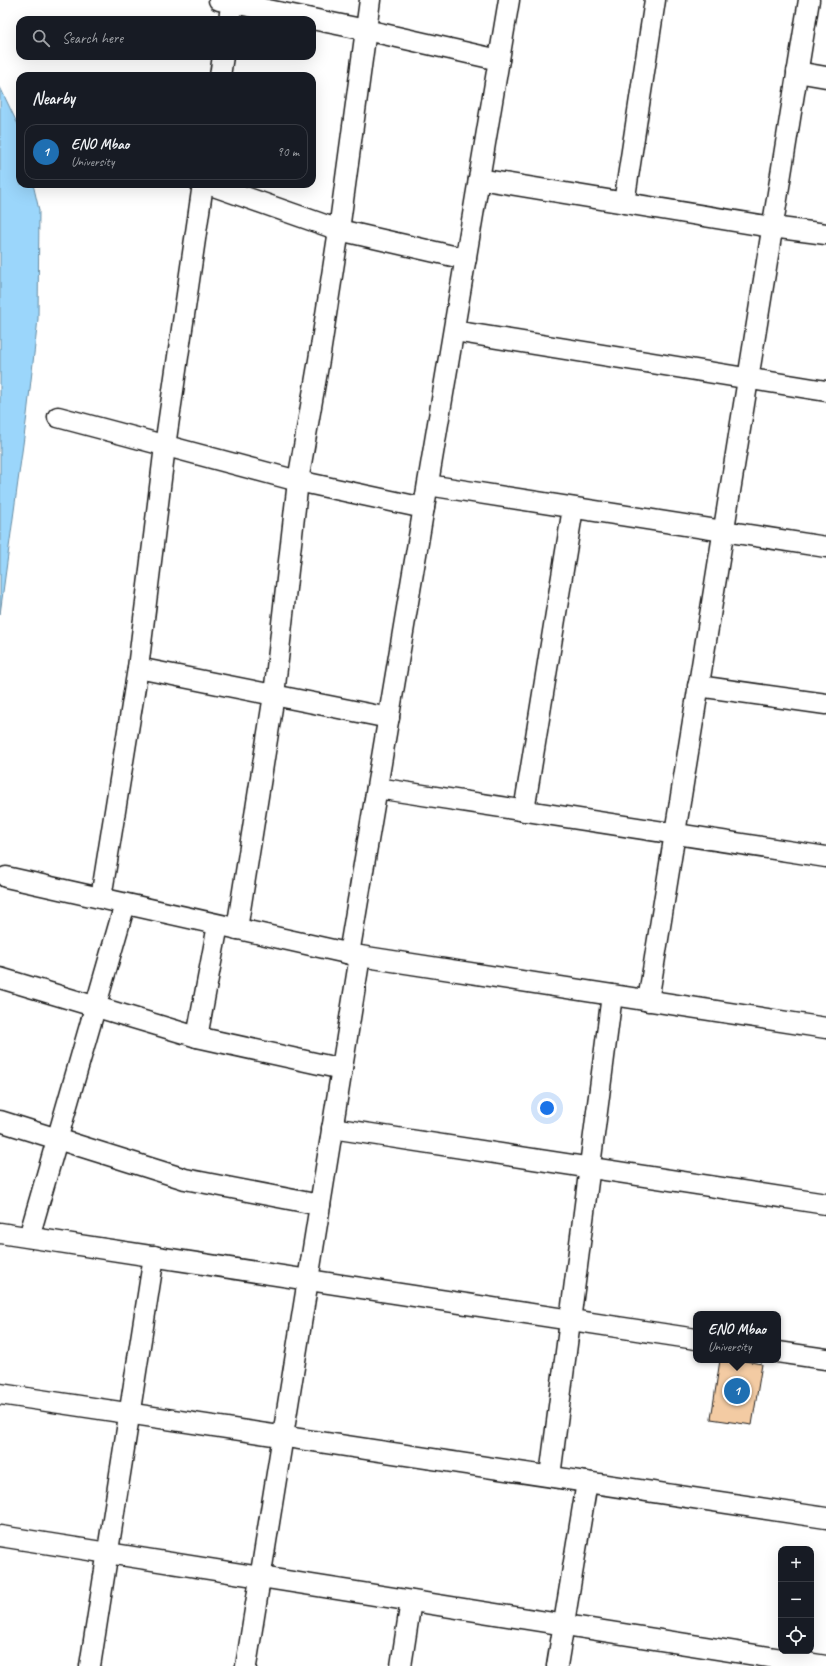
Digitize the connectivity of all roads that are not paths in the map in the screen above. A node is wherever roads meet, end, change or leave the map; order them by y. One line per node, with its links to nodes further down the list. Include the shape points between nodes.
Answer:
1 (370, 0): 8 (street)
2 (509, 0): 10 (street)
3 (655, 0): 17 (street)
4 (809, 0): 12 (street)
5 (228, 6): 6 (street)
6 (286, 16)
7 (316, 21): 8 (street)
8 (366, 30): 10 (street); 19 (street)
9 (222, 60): 11 (street)
10 (499, 60): 14 (street)
11 (221, 72)
12 (797, 72): 13 (street); 18 (street)
13 (826, 77)
14 (479, 179): 17 (street); 21 (street)
15 (202, 188): 26 (street)
16 (219, 188): 19 (street)
17 (624, 203): 18 (street)
18 (772, 227): 20 (street); 23 (street)
19 (339, 230): 21 (street); 27 (street)
20 (826, 234)
21 (466, 259): 22 (street)
22 (454, 331): 23 (street); 28 (street)
23 (748, 379): 24 (street); 31 (street)
24 (826, 391)
25 (58, 417): 26 (street)
26 (165, 446): 27 (street); 33 (street)
27 (298, 481): 29 (street); 35 (street)
28 (428, 485): 29 (street); 30 (street)
29 (424, 508): 37 (street)
30 (573, 508): 31 (street); 39 (street)
31 (723, 531): 32 (street); 34 (street)
32 (826, 547)
33 (138, 668): 35 (street); 43 (street)
34 (698, 686): 36 (street); 40 (street)
35 (274, 695): 37 (street); 45 (street)
36 (826, 704)
37 (389, 718): 38 (street)
38 (377, 788): 39 (street); 46 (street)
39 (524, 811): 40 (street)
40 (675, 834): 41 (street); 49 (street)
41 (826, 857)
42 (6, 876): 43 (street)
43 (101, 898): 44 (street)
44 (125, 904): 45 (street); 50 (street)
45 (228, 927): 46 (street); 52 (street)
46 (355, 955): 48 (street); 53 (street)
47 (0, 978): 50 (street)
48 (612, 995): 49 (street); 57 (street)
49 (648, 1001): 51 (street)
50 (95, 1007): 52 (street); 56 (street)
51 (826, 1028)
52 (197, 1037): 53 (street)
53 (342, 1069): 55 (street)
54 (0, 1121): 56 (street)
55 (332, 1128): 57 (street); 59 (street)
56 (57, 1139): 59 (street, via 185,1179); 61 (street)
57 (590, 1168): 58 (street); 64 (street)
58 (826, 1204)
59 (320, 1205): 63 (street)
60 (0, 1233): 61 (street)
61 (29, 1237): 62 (street)
62 (154, 1256): 63 (street); 69 (street)
63 (308, 1280): 64 (street); 70 (street)
64 (570, 1320): 65 (street); 71 (street)
65 (693, 1339)
66 (781, 1352): 67 (street)
67 (826, 1359)
68 (0, 1394): 69 (street)
69 (129, 1413): 70 (street); 75 (street)
70 (283, 1436): 71 (street); 76 (street)
71 (550, 1476): 72 (street)
72 (587, 1482): 73 (street); 78 (street)
73 (826, 1518)
74 (0, 1536): 75 (street)
75 (108, 1553): 76 (street); 79 (street)
76 (260, 1577): 77 (street); 80 (street)
77 (411, 1601): 78 (street); 81 (street)
78 (564, 1625): 82 (street); 83 (street)
79 (90, 1666)
80 (246, 1666)
81 (401, 1666)
82 (557, 1666)
83 (826, 1666)

